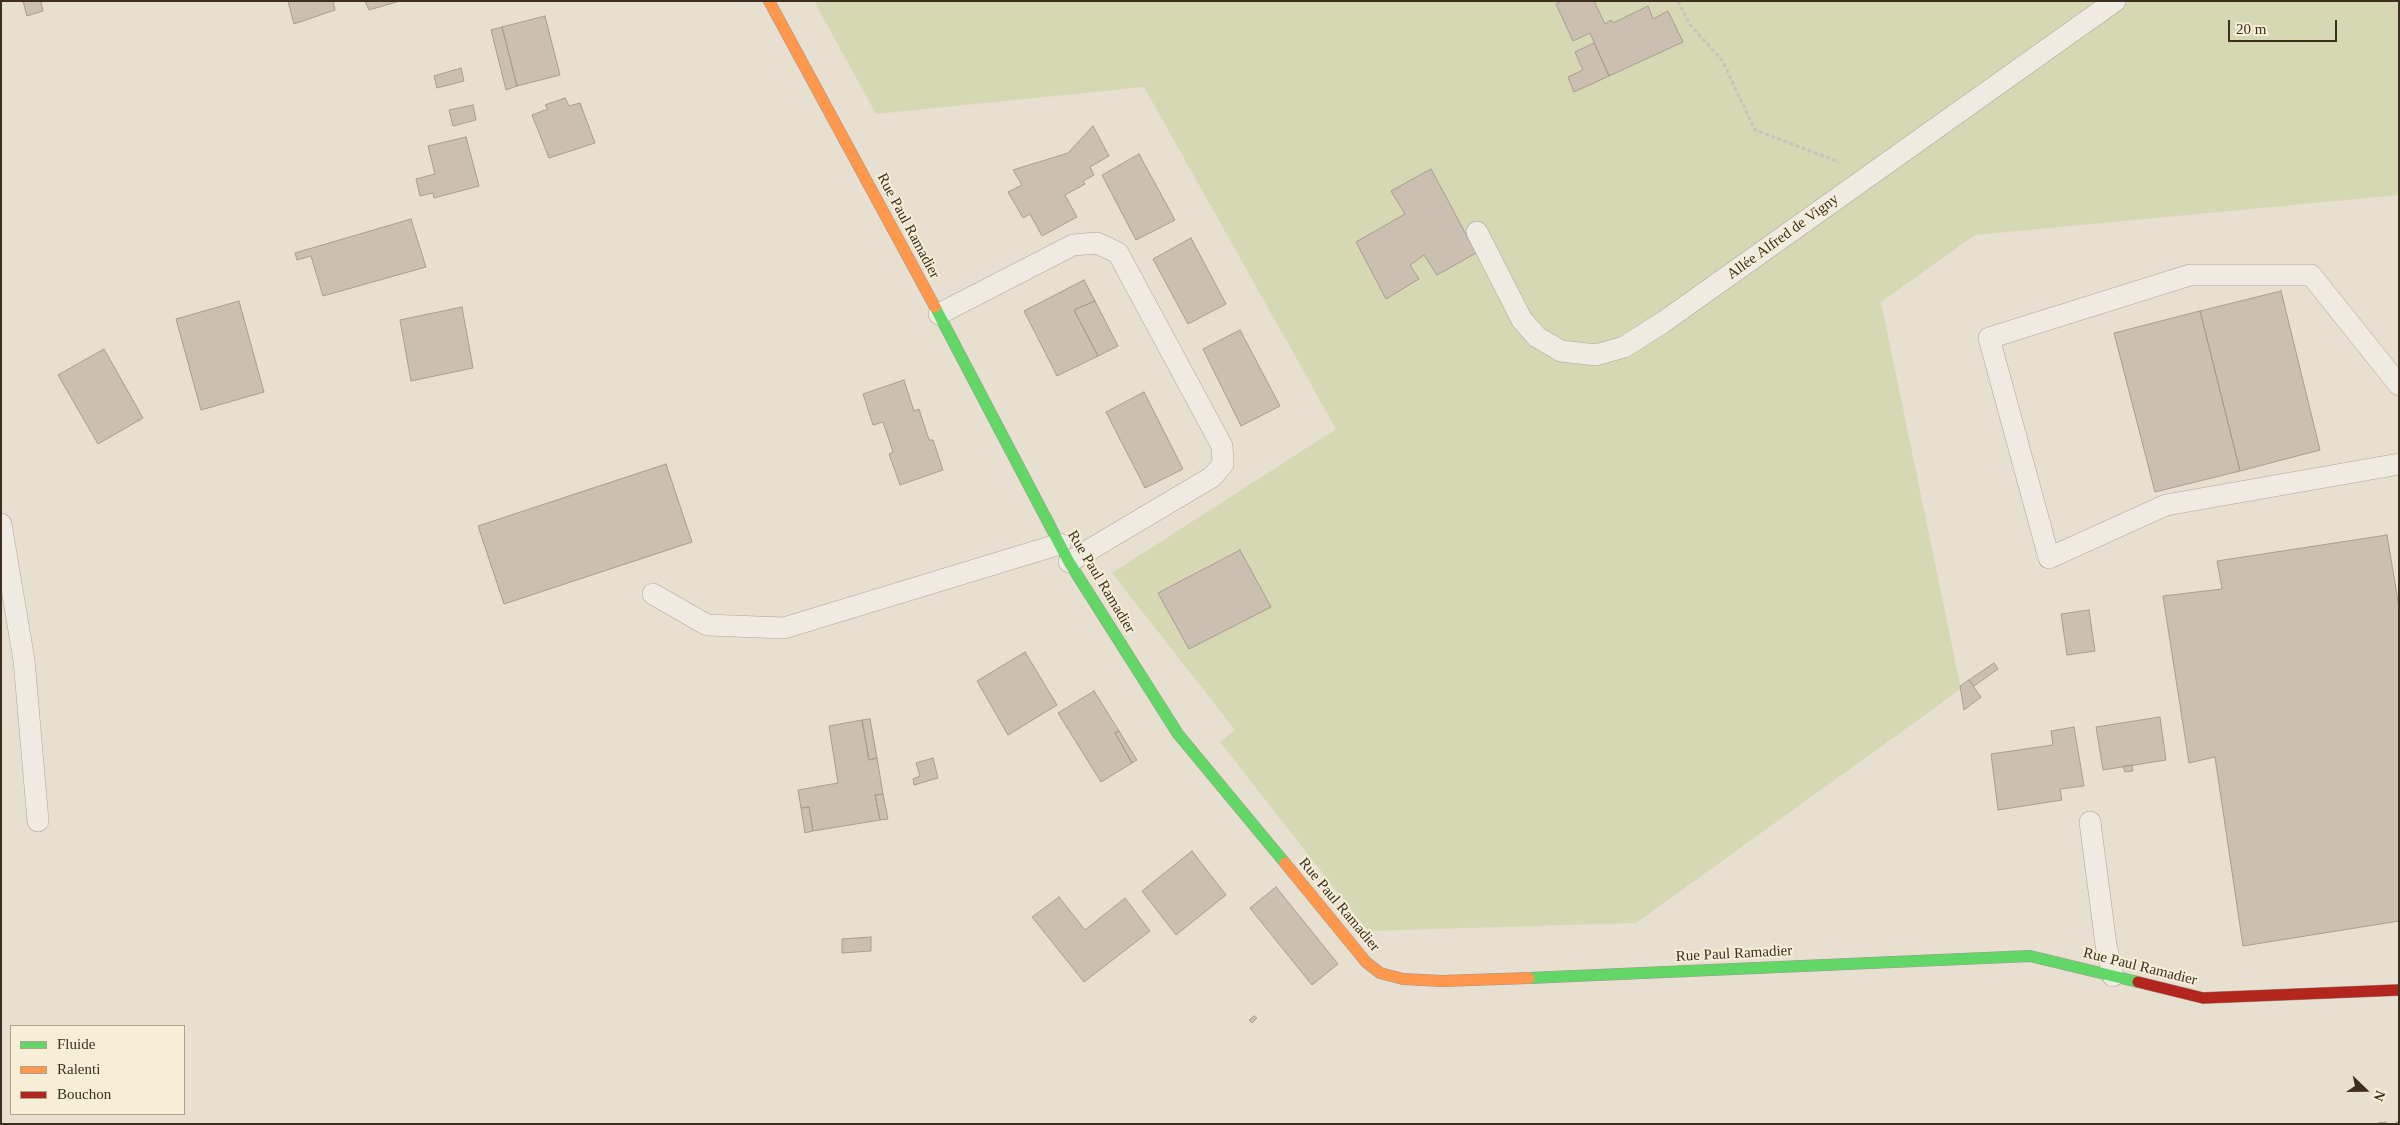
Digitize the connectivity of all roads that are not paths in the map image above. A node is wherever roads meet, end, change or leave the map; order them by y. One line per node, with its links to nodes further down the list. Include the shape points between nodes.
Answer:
1 (769, 1): 4 (street, Rue Paul Ramadier)
2 (2115, 1): 3 (lane, Allée Alfred de Vigny, via 1624,347 1596,355 1561,351 1537,337 1522,320)
3 (1477, 232)
4 (939, 314): 8 (street, Rue Paul Ramadier); 8 (lane, via 1073,244 1097,243 1118,253 1222,446 1223,464 1212,477)
5 (2399, 384): 6 (lane, via 2311,275 2190,275 1988,338 2049,558 2166,505)
6 (2399, 464)
7 (1, 524): 10 (lane, via 24,660)
8 (1065, 553): 9 (lane, via 784,628 708,625); 12 (street, Rue Paul Ramadier, via 1178,734 1366,962 1380,973 1403,979 1442,981 2030,956)
9 (653, 594)
10 (38, 821)
11 (2090, 822): 12 (lane)
12 (2113, 976): 13 (street, Rue Paul Ramadier, via 2203,998)
13 (2399, 990)

